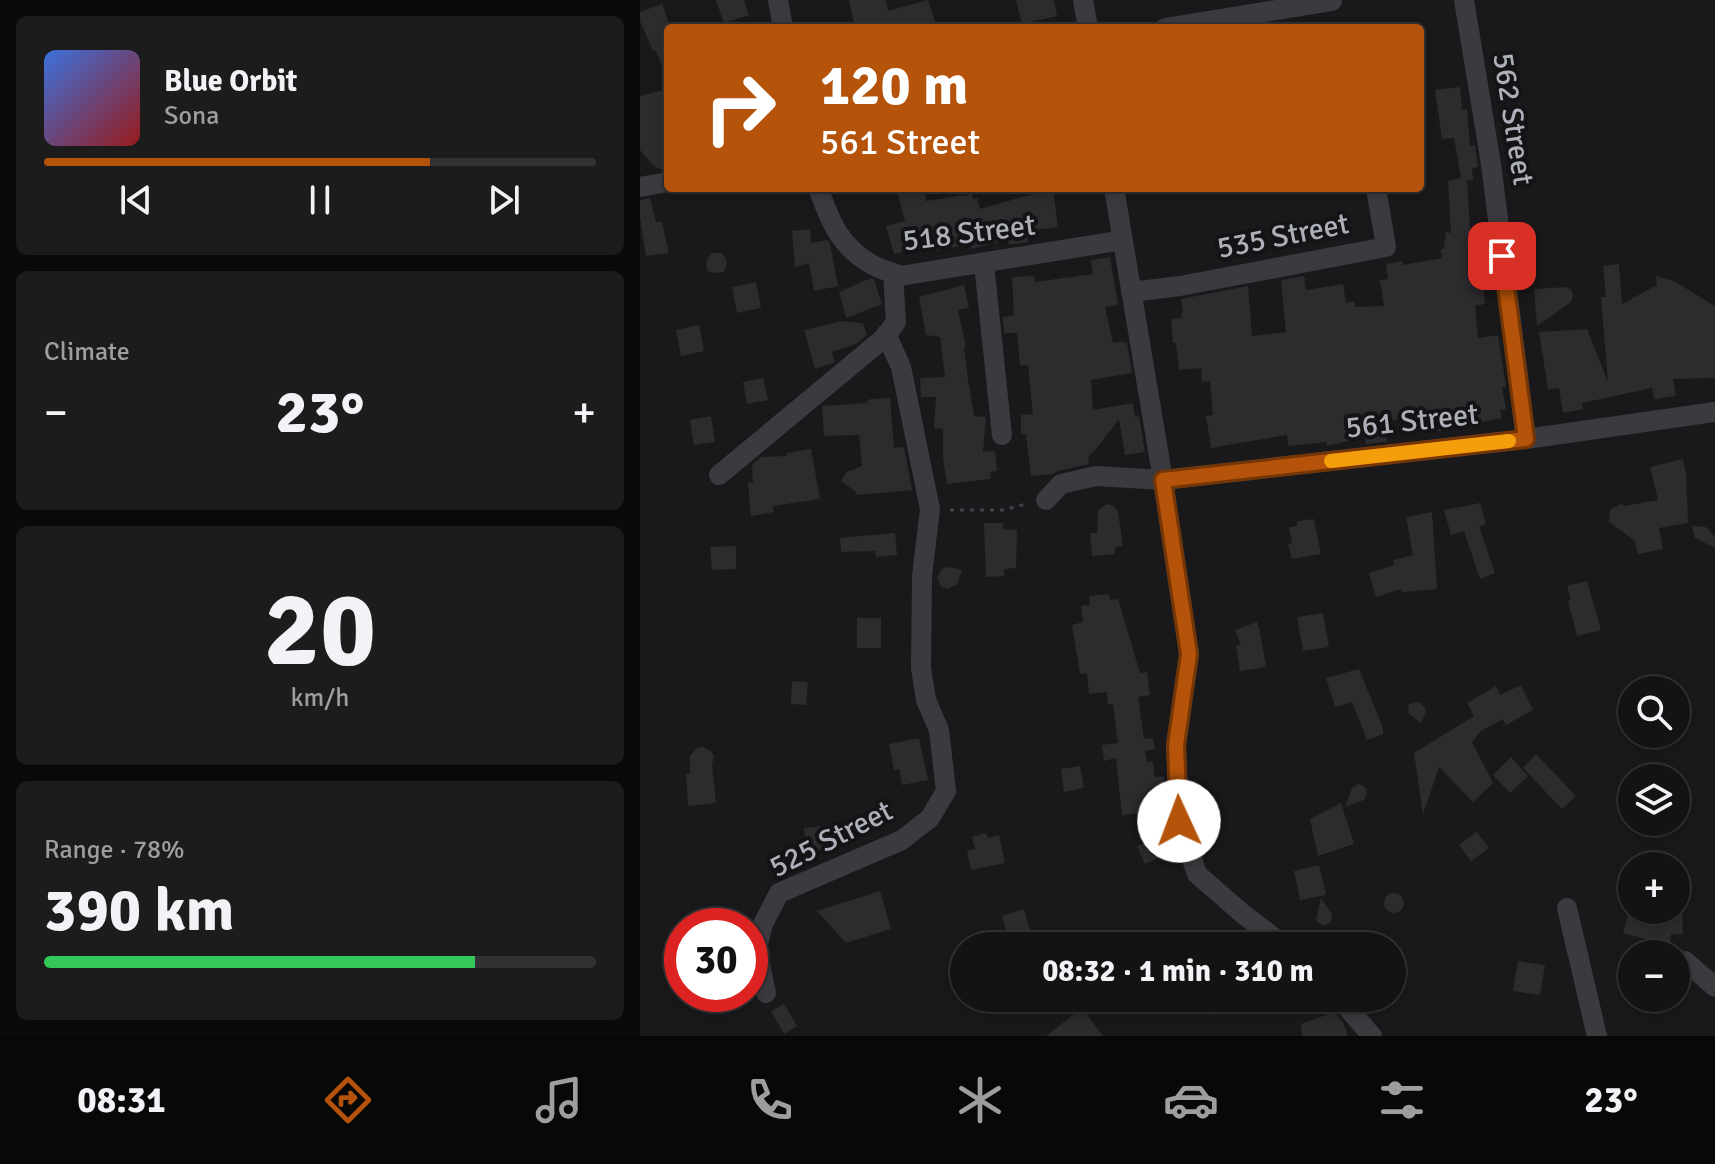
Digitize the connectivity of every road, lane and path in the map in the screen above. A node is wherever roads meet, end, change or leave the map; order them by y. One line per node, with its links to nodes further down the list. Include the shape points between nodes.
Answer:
1 (778, 0): 5 (street)
2 (1083, 0): 6 (street)
3 (1464, 0): 20 (street, 562 Street)
4 (1332, 1): 7 (street)
5 (782, 24)
6 (1087, 24)
7 (1190, 24)
8 (664, 183): 9 (street)
9 (640, 187)
10 (819, 192): 15 (street, 518 Street, via 832,226 851,249)
11 (1115, 192): 13 (street)
12 (1377, 192): 16 (street, 535 Street, via 1386,247)
13 (1123, 240): 14 (street, 518 Street); 16 (street)
14 (984, 264): 15 (street, 518 Street); 19 (street)
15 (893, 273): 17 (street, via 896,322)
16 (1131, 292): 22 (street)
17 (886, 334): 21 (street); 24 (street, 525 Street, via 901,367)
18 (1715, 412): 20 (street, 561 Street)
19 (1002, 435)
20 (1526, 439): 22 (street, 561 Street)
21 (719, 475)
22 (1163, 480): 23 (street, via 1096,476 1061,484); 27 (street, via 1189,654 1176,745 1179,821 1197,874)
23 (1046, 500): 24 (path, via 1003,510)
24 (930, 509): 26 (street, 525 Street, via 922,576 921,668 926,700 939,730 946,791 930,818 902,840 779,893)
25 (1567, 908): 32 (street)
26 (768, 914)
27 (1267, 932)
28 (1690, 965): 29 (street)
29 (1715, 987)
30 (1351, 1012): 31 (street)
31 (1372, 1036)
32 (1597, 1036)

